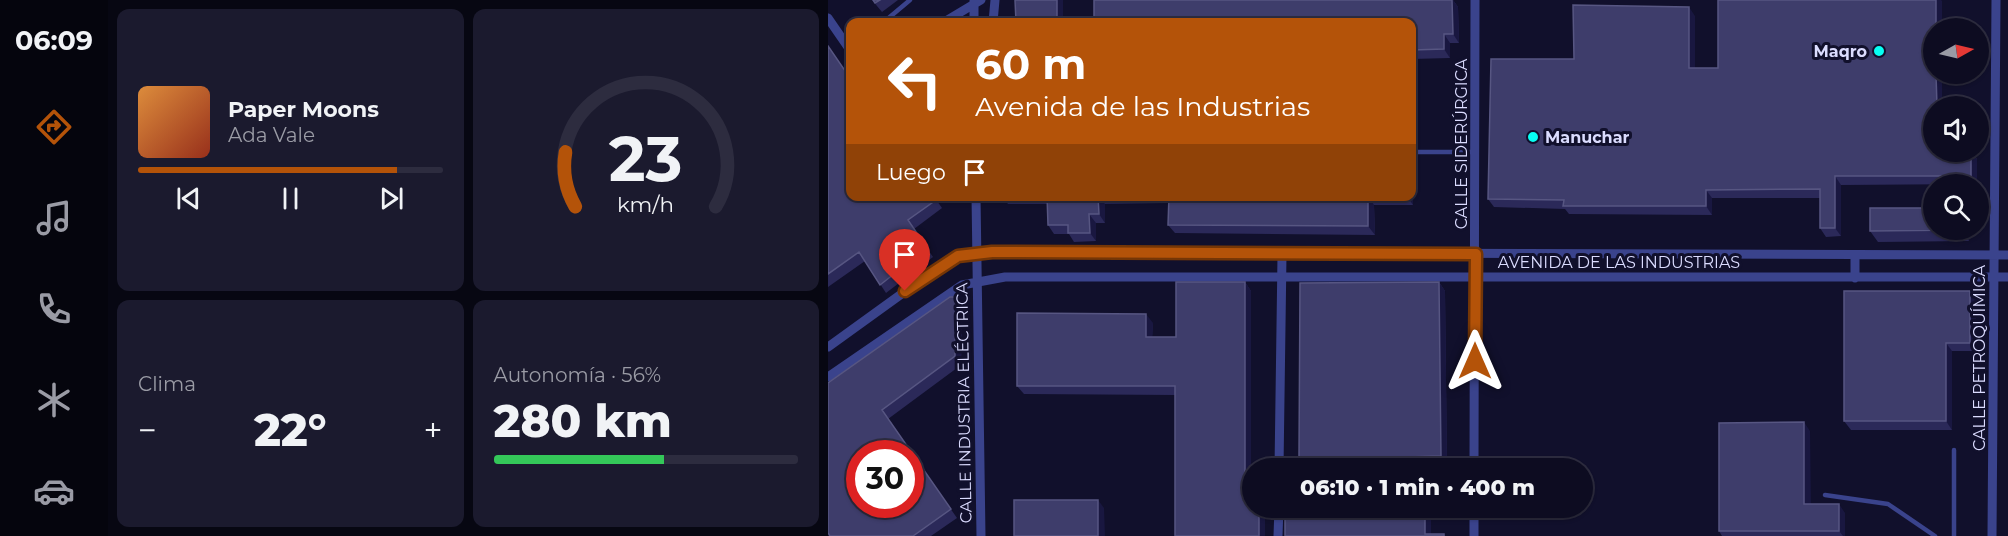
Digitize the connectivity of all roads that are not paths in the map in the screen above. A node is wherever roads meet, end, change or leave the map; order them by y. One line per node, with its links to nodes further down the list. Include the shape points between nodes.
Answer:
1 (910, 0): 7 (lane)
2 (995, 0): 10 (street)
3 (1475, 0): 13 (street, CALLE SIDERÚRGICA)
4 (1996, 0): 18 (street, CALLE PETROQUÍMICA)
5 (976, 1): 8 (street); 9 (street)
6 (828, 18): 11 (street)
7 (889, 18)
8 (950, 18)
9 (974, 18)
10 (993, 18)
11 (846, 44)
12 (1416, 152): 13 (lane)
13 (1476, 152): 16 (street, CALLE SIDERÚRGICA)
14 (976, 201): 15 (street, CALLE INDUSTRIA ELÉCTRICA)
15 (976, 254): 17 (street, AVENIDA DE LAS INDUSTRIAS); 26 (street, CALLE INDUSTRIA ELÉCTRICA); 27 (street, AVENIDA DE LAS INDUSTRIAS, via 958,256 943,264)
16 (1476, 254): 17 (street, AVENIDA DE LAS INDUSTRIAS); 20 (street, AVENIDA DE LAS INDUSTRIAS); 21 (street, CALLE SIDERÚRGICA)
17 (1282, 255): 24 (street)
18 (1994, 255): 19 (street, AVENIDA DE LAS INDUSTRIAS); 20 (street, AVENIDA DE LAS INDUSTRIAS); 22 (street, CALLE PETROQUÍMICA)
19 (2008, 255)
20 (1855, 256): 25 (street)
21 (1476, 276): 24 (street, AVENIDA DE LAS INDUSTRIAS); 25 (street, AVENIDA DE LAS INDUSTRIAS); 31 (street, CALLE SIDERÚRGICA)
22 (1995, 276): 23 (street, AVENIDA DE LAS INDUSTRIAS); 25 (street, AVENIDA DE LAS INDUSTRIAS); 40 (street, CALLE PETROQUÍMICA)
23 (2008, 277)
24 (1281, 278): 26 (street, AVENIDA DE LAS INDUSTRIAS); 30 (street)
25 (1855, 278)
26 (977, 280): 28 (street, AVENIDA DE LAS INDUSTRIAS, via 951,291); 35 (street, CALLE INDUSTRIA ELÉCTRICA)
27 (828, 347)
28 (828, 376)
29 (1954, 450): 39 (lane)
30 (1279, 458)
31 (1474, 458)
32 (1825, 495): 38 (lane, via 1888,504)
33 (1279, 518): 36 (street)
34 (1474, 518): 37 (street)
35 (981, 536)
36 (1278, 536)
37 (1474, 536)
38 (1935, 536)
39 (1954, 536)
40 (1992, 536)

